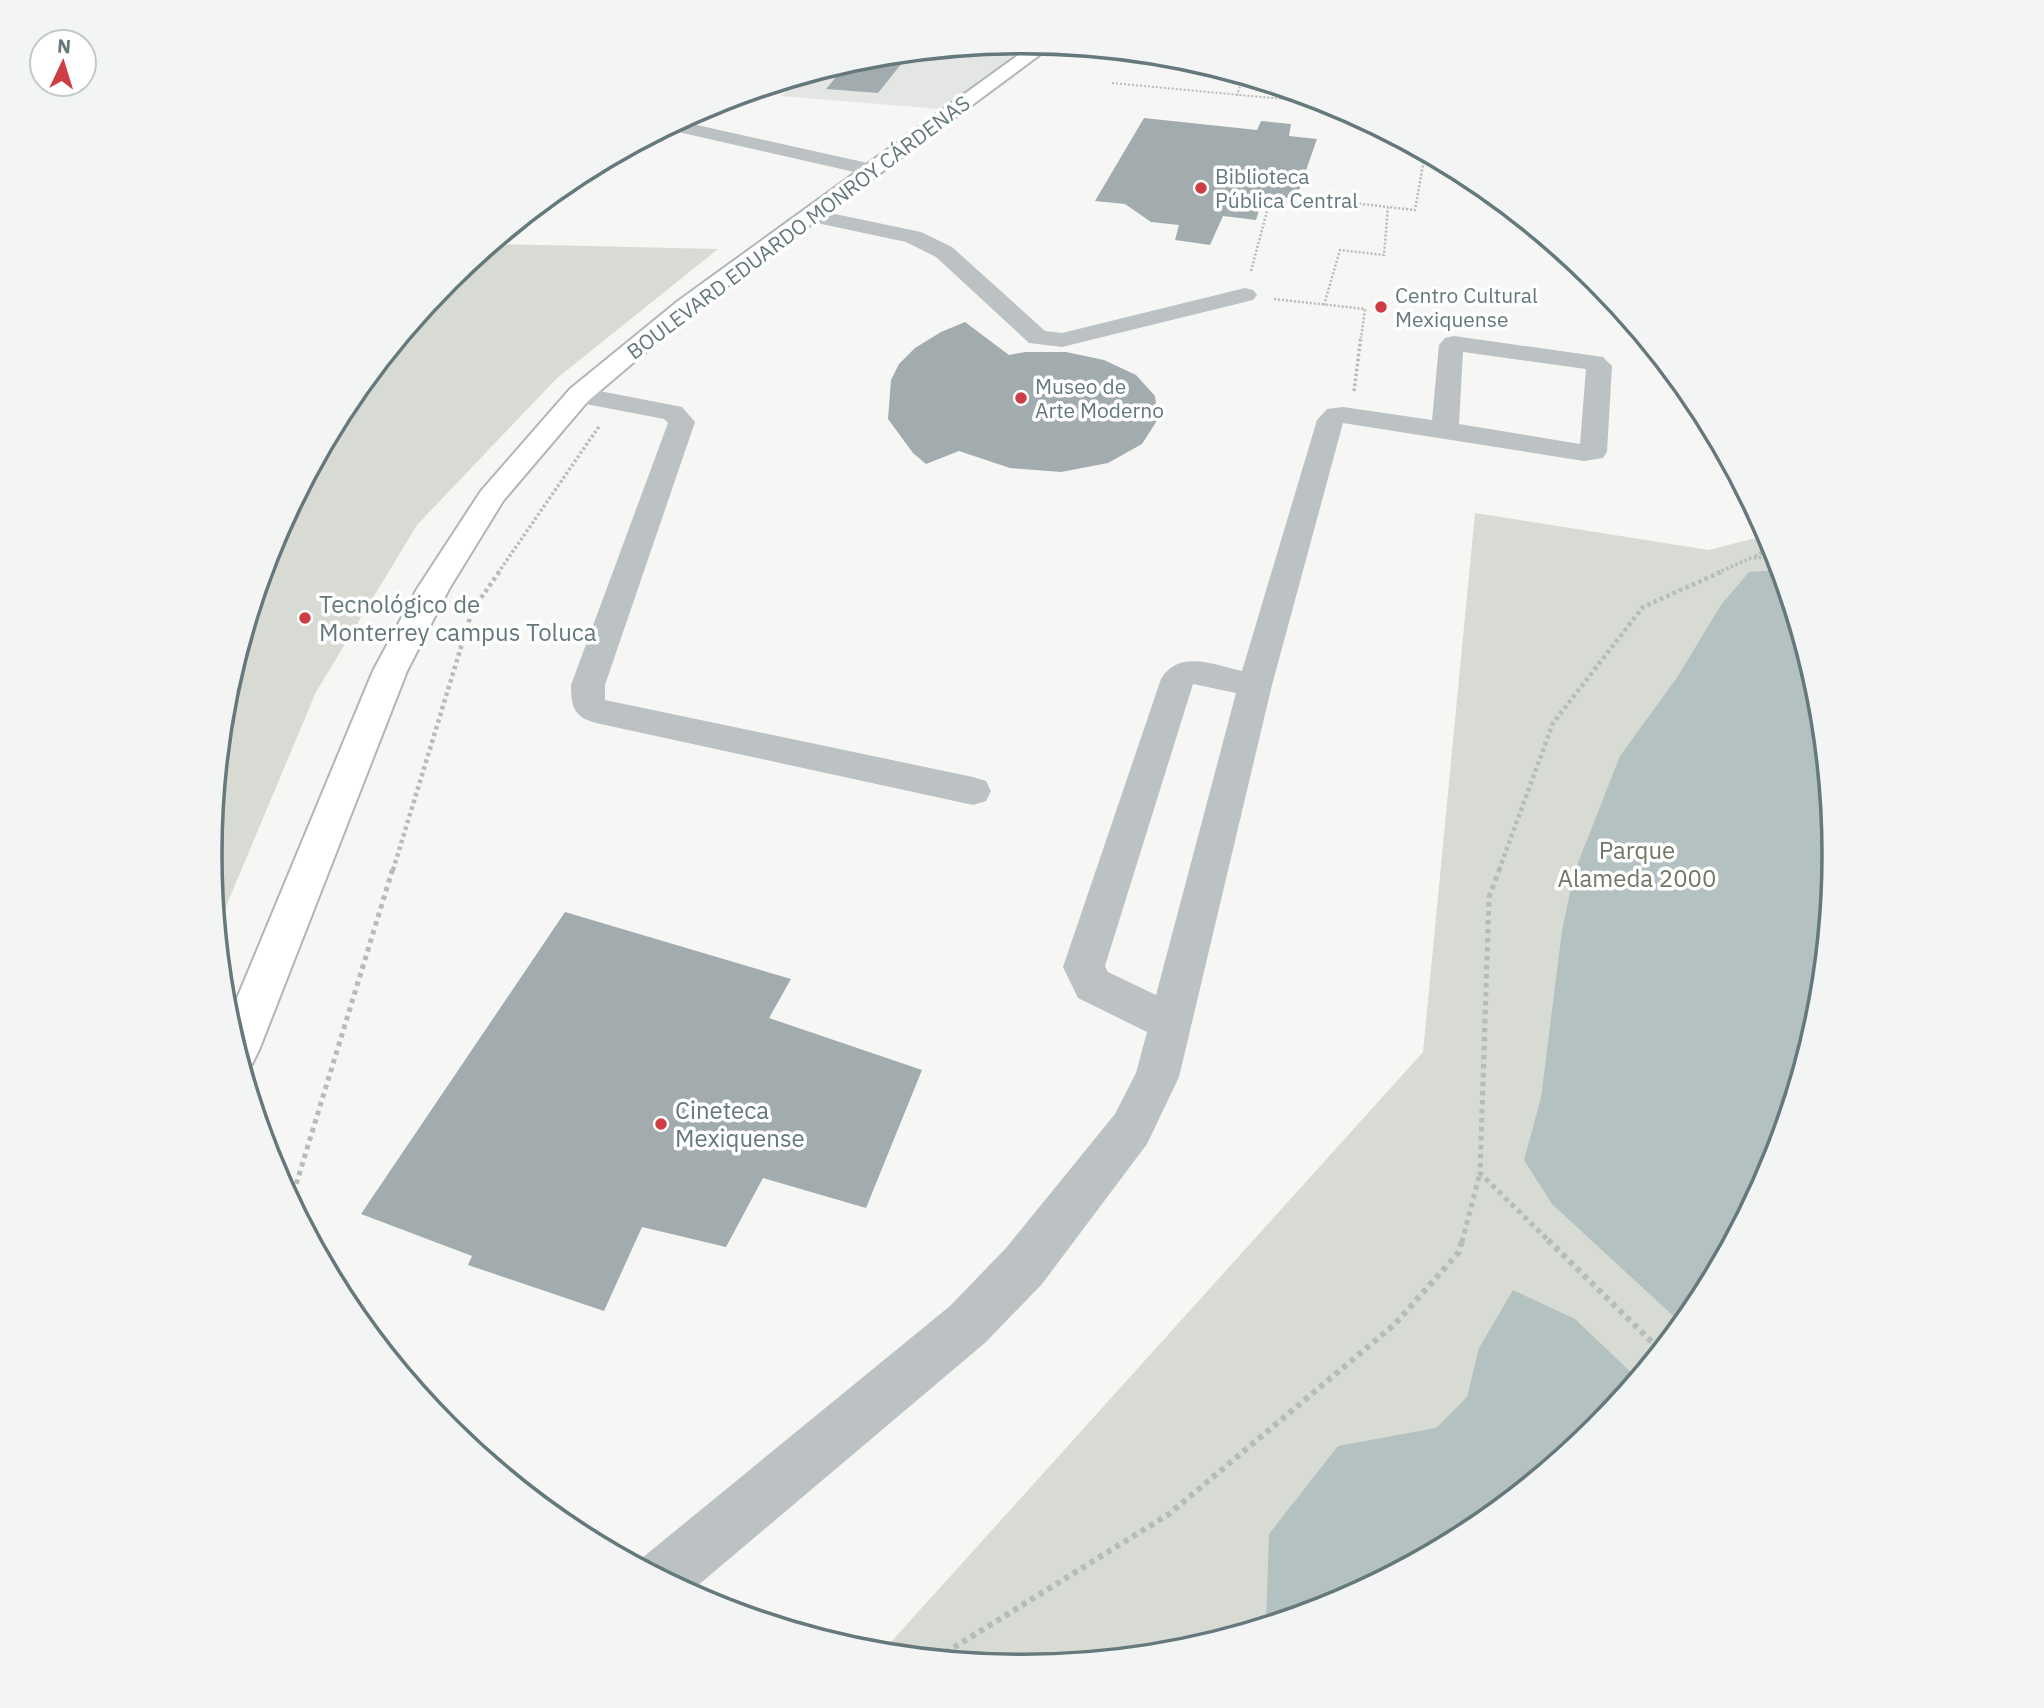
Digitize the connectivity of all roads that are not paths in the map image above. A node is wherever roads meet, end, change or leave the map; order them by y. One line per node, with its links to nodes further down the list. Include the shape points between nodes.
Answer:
1 (1031, 54): 3 (main road, BOULEVARD EDUARDO MONROY CÁRDENAS)
2 (687, 128): 3 (lane)
3 (872, 170): 4 (main road, BOULEVARD EDUARDO MONROY CÁRDENAS)
4 (811, 215): 5 (lane, via 913,237 944,252 1038,338 1062,340); 6 (main road, BOULEVARD EDUARDO MONROY CÁRDENAS, via 685,306)
5 (1245, 295)
6 (578, 396): 9 (lane, via 673,413 682,422 588,685 588,705 596,711); 11 (main road, BOULEVARD EDUARDO MONROY CÁRDENAS, via 491,497 433,589 390,670)
7 (1446, 430): 7 (lane, via 1451,345 1591,360 1599,366 1593,452); 8 (lane, via 1352,415 1332,417)
8 (1255, 685): 10 (lane); 10 (lane, via 1190,672 1178,679 1086,957 1084,967 1093,985)
9 (973, 791)
10 (1171, 1023): 12 (lane, via 1157,1077 1131,1129 1024,1266 919,1367)
11 (244, 1034)
12 (670, 1572)

